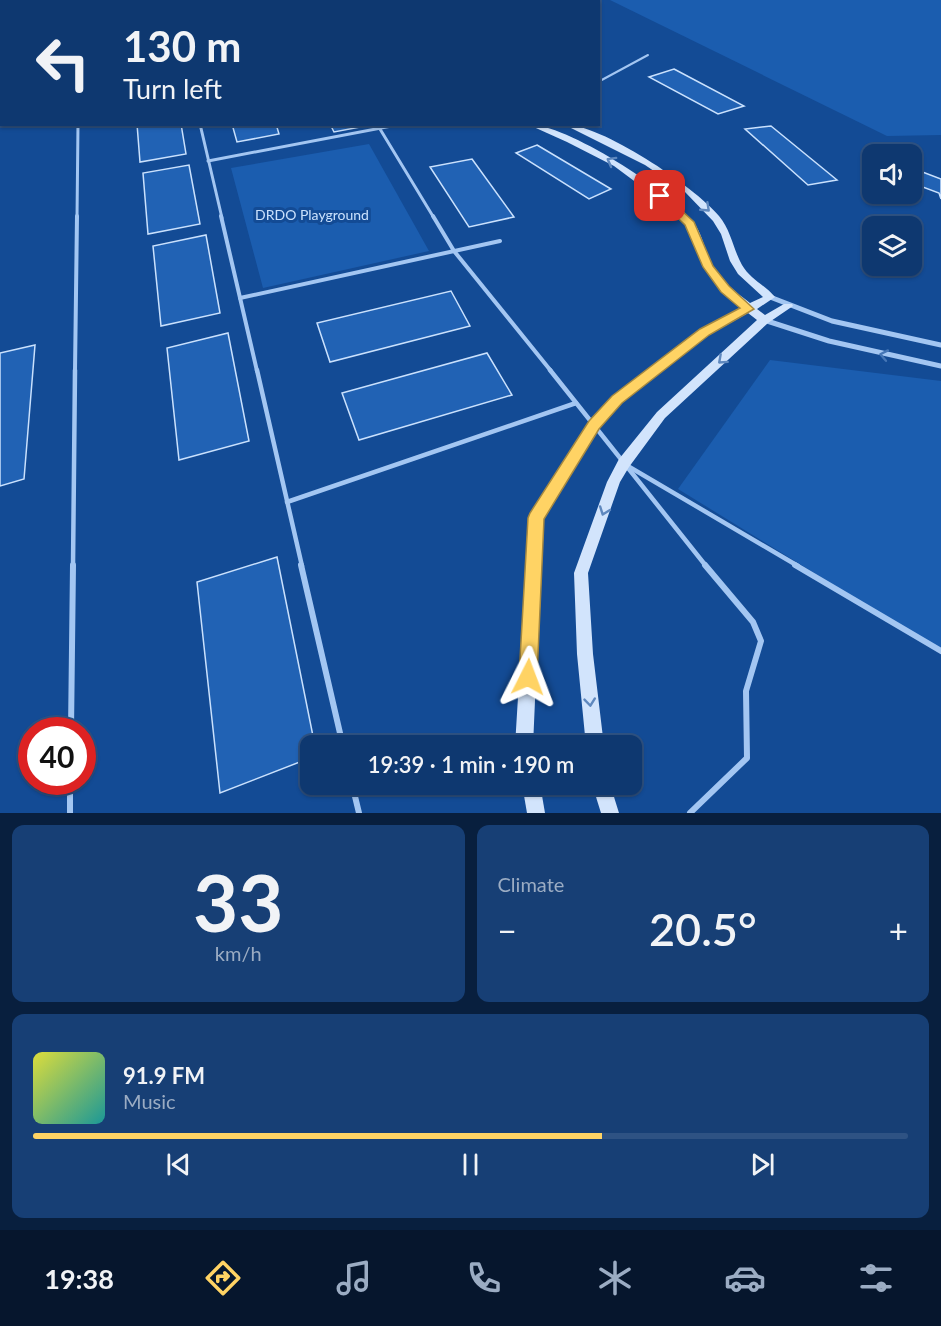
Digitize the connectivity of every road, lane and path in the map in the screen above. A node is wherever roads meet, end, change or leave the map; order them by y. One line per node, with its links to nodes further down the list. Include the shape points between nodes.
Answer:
1 (648, 55): 2 (lane)
2 (600, 81)
3 (78, 126): 24 (lane)
4 (200, 126): 9 (lane)
5 (393, 126): 8 (lane)
6 (535, 126): 15 (street, one-way to 6, via 708,267 690,224 660,196 617,164)
7 (570, 126): 12 (street, one-way to 12, via 636,158 683,187 716,218 728,238 735,263)
8 (380, 129): 9 (lane); 11 (lane)
9 (208, 160): 13 (lane)
10 (500, 241): 11 (lane)
11 (454, 251): 13 (lane); 19 (lane)
12 (770, 297): 14 (street); 15 (street)
13 (240, 298): 22 (lane)
14 (788, 306): 16 (street); 17 (street, via 830,320)
15 (748, 309): 16 (street); 20 (street, via 683,348 617,400)
16 (764, 320): 18 (street, one-way to 16, via 873,353); 21 (street, one-way to 21, via 661,416)
17 (941, 345)
18 (941, 366)
19 (576, 403): 20 (lane); 22 (lane)
20 (594, 425): 21 (lane); 26 (street, via 536,518)
21 (624, 464): 23 (lane); 27 (street, one-way to 27, via 581,573); 36 (lane, via 753,622 761,640 746,690 747,758)
22 (287, 502): 25 (lane)
23 (941, 651)
24 (71, 717)
25 (340, 735)
26 (525, 735)
27 (594, 735)
28 (70, 795): 32 (lane)
29 (354, 795): 33 (lane)
30 (533, 795): 34 (street)
31 (604, 795): 35 (street)
32 (70, 813)
33 (358, 813)
34 (536, 813)
35 (610, 813)
36 (690, 813)

